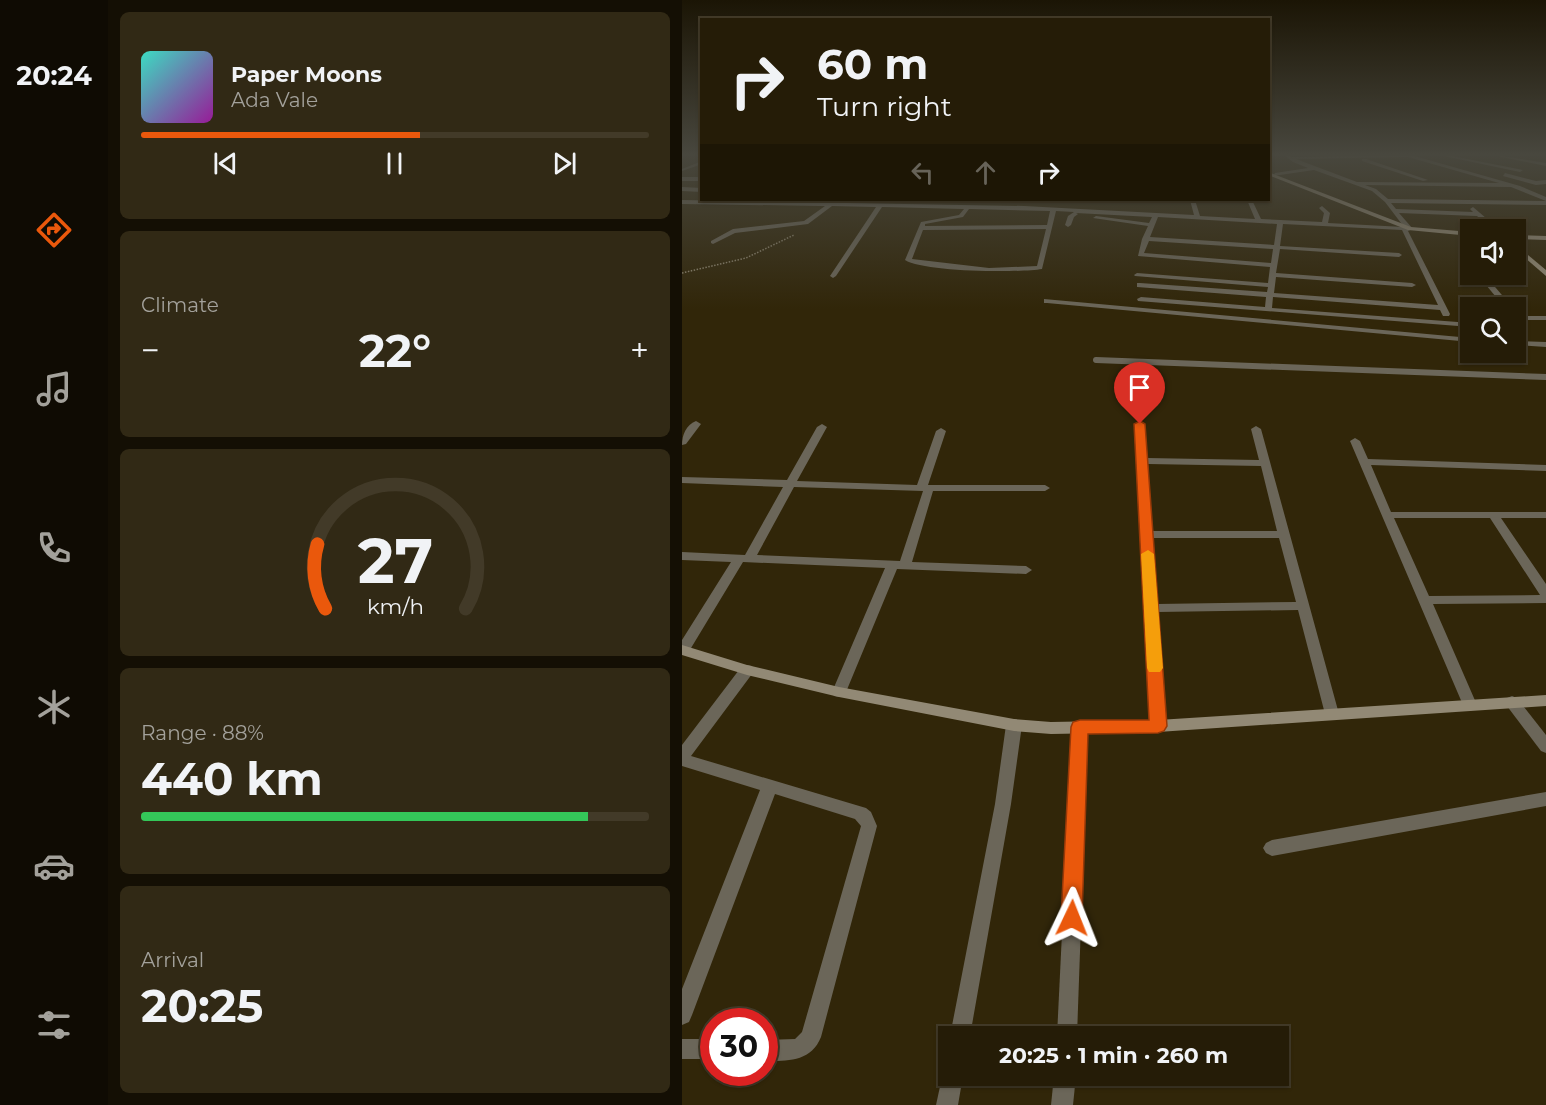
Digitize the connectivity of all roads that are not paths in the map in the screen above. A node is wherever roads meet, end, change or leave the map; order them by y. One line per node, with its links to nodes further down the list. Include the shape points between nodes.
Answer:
1 (829, 206): 32 (street, via 806,223 730,231)
2 (857, 207): 3 (street)
3 (879, 207): 9 (street); 40 (street)
4 (1194, 207): 18 (street)
5 (1253, 207): 20 (street)
6 (1352, 207): 27 (street)
7 (1391, 207): 14 (street)
8 (1471, 207): 17 (street)
9 (938, 208): 10 (street)
10 (967, 208): 11 (street); 26 (street, via 961,216 927,221)
11 (977, 208): 13 (street)
12 (1322, 208): 24 (street, via 1327,213)
13 (1053, 210): 15 (street); 25 (street)
14 (1395, 211): 17 (street); 27 (street)
15 (1073, 212): 16 (street); 22 (street); 23 (street)
16 (1156, 214): 18 (street); 23 (street)
17 (1480, 214): 19 (street)
18 (1196, 217): 20 (street)
19 (1485, 219)
20 (1259, 221): 21 (street)
21 (1280, 222): 24 (street); 33 (street)
22 (1068, 225)
23 (1151, 225): 31 (street)
24 (1324, 225): 27 (street)
25 (1049, 227): 26 (street); 26 (street, via 1040,268 1022,270 911,262 908,260)
26 (921, 228)
27 (1407, 229): 28 (street); 49 (street)
28 (1460, 233)
29 (1526, 237): 30 (street)
30 (1546, 238)
31 (1145, 239): 33 (street); 36 (street, via 1140,255)
32 (713, 242)
33 (1276, 247): 34 (street); 36 (street)
34 (1399, 255)
35 (1526, 258): 38 (street)
36 (1274, 265): 39 (street)
37 (1137, 274): 42 (street)
38 (1546, 274)
39 (1272, 275): 42 (street); 43 (street)
40 (833, 276)
41 (1140, 285): 45 (street)
42 (1271, 285): 45 (street)
43 (1412, 285)
44 (1490, 285): 46 (street)
45 (1270, 295): 49 (street); 50 (street)
46 (1500, 297)
47 (1141, 299): 50 (street)
48 (1047, 302): 54 (street)
49 (1442, 308): 55 (street)
50 (1268, 310): 51 (street)
51 (1278, 312): 54 (street); 55 (street)
52 (1526, 318): 53 (street)
53 (1546, 318)
54 (1277, 322): 57 (street)
55 (1450, 324): 56 (street)
56 (1460, 325)
57 (1460, 339)
58 (1526, 344): 59 (street)
59 (1546, 345)
60 (1096, 360): 61 (lane)
61 (1546, 377)
62 (696, 424): 68 (street)
63 (1140, 424): 69 (street)
64 (822, 427): 74 (street)
65 (1256, 429): 71 (street)
66 (941, 430): 75 (street)
67 (1355, 441): 70 (street)
68 (682, 442)
69 (1142, 461): 71 (street); 81 (street)
70 (1365, 462): 72 (street); 77 (street)
71 (1265, 463): 80 (street)
72 (1546, 468)
73 (682, 480): 74 (street)
74 (793, 483): 75 (street); 83 (street)
75 (925, 488): 76 (street); 84 (street)
76 (1045, 488)
77 (1386, 515): 78 (street); 88 (street)
78 (1493, 515): 79 (street); 86 (street)
79 (1546, 515)
80 (1284, 534): 81 (street); 89 (street)
81 (1147, 535): 90 (street)
82 (682, 556): 83 (street)
83 (744, 558): 84 (street); 91 (street)
84 (899, 564): 85 (street); 93 (street)
85 (1026, 570)
86 (1546, 594)
87 (1546, 599): 88 (street)
88 (1423, 600): 96 (street)
89 (1303, 606): 90 (street); 97 (street)
90 (1151, 608): 99 (street)
91 (682, 650): 92 (street)
92 (747, 670): 93 (street); 102 (street)
93 (839, 692): 98 (street)
94 (1546, 700): 95 (street)
95 (1512, 702): 96 (street); 101 (street)
96 (1470, 705): 97 (street)
97 (1332, 714): 99 (street)
98 (1014, 724): 100 (street); 107 (street)
99 (1158, 726): 100 (street)
100 (1080, 727): 108 (street)
101 (1546, 747)
102 (682, 759): 103 (street)
103 (770, 786): 106 (street); 111 (street, via 860,813 869,826 811,1037 798,1050)
104 (1546, 799): 105 (street)
105 (1272, 848)
106 (682, 1015)
107 (962, 1026)
108 (1067, 1026)
109 (682, 1049): 110 (street)
110 (700, 1049)
111 (778, 1050)
112 (950, 1086): 114 (street)
113 (1064, 1086): 115 (street)
114 (947, 1105)
115 (1062, 1105)

